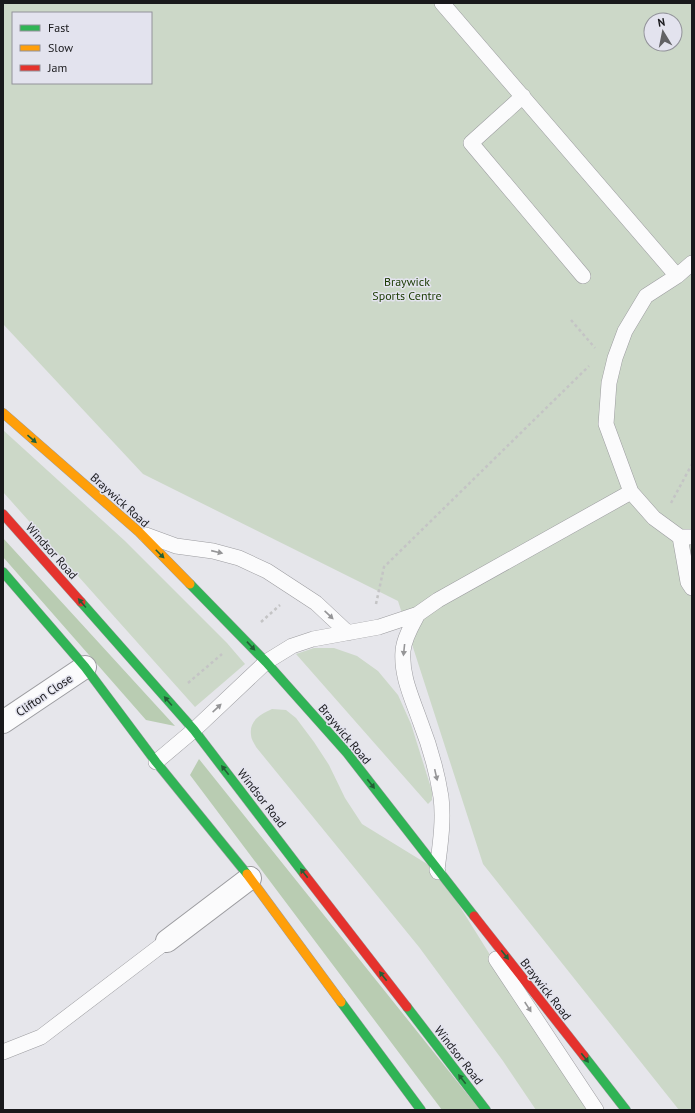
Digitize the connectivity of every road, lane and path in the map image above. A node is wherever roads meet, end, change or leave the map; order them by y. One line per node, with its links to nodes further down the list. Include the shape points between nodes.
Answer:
1 (442, 3): 2 (lane)
2 (523, 96): 4 (lane, via 471,143); 5 (lane)
3 (692, 263): 5 (lane)
4 (583, 276)
5 (677, 276): 7 (lane, via 646,296)
6 (571, 320): 7 (path)
7 (608, 356): 10 (lane, via 606,424); 18 (path, via 384,567)
8 (3, 413): 13 (main road, Braywick Road, one-way to 13)
9 (692, 464): 12 (path, via 672,503)
10 (631, 492): 12 (lane); 19 (lane, via 438,600)
11 (3, 514): 24 (main road, Windsor Road, one-way to 11)
12 (654, 518): 14 (lane)
13 (139, 532): 17 (lane, one-way to 17, via 176,546 213,551 239,558); 21 (main road, Braywick Road, one-way to 21)
14 (686, 537): 16 (lane, via 688,582)
15 (3, 572): 23 (main road)
16 (692, 588)
17 (298, 590): 20 (lane, one-way to 20); 21 (path)
18 (375, 608)
19 (418, 614): 20 (lane, via 380,627); 28 (lane, one-way to 28, via 403,650 410,695 431,755 441,798 442,828)
20 (348, 633): 22 (lane, via 313,639 292,646)
21 (243, 637): 22 (main road, Braywick Road, one-way to 22); 24 (path)
22 (266, 662): 26 (lane, one-way to 22); 28 (main road, Braywick Road, one-way to 28, via 347,753)
23 (85, 667): 25 (street, Clifton Close); 27 (main road)
24 (167, 700): 26 (main road, Windsor Road, one-way to 24)
25 (3, 722)
26 (194, 730): 27 (lane); 33 (main road, Windsor Road, one-way to 26)
27 (156, 762): 29 (main road)
28 (437, 870): 34 (lane, one-way to 34); 35 (main road, Braywick Road, one-way to 35)
29 (250, 878): 30 (street); 32 (main road)
30 (167, 941): 31 (lane, via 41,1037)
31 (3, 1052)
32 (421, 1110)
33 (486, 1110)
34 (596, 1110)
35 (626, 1110)

